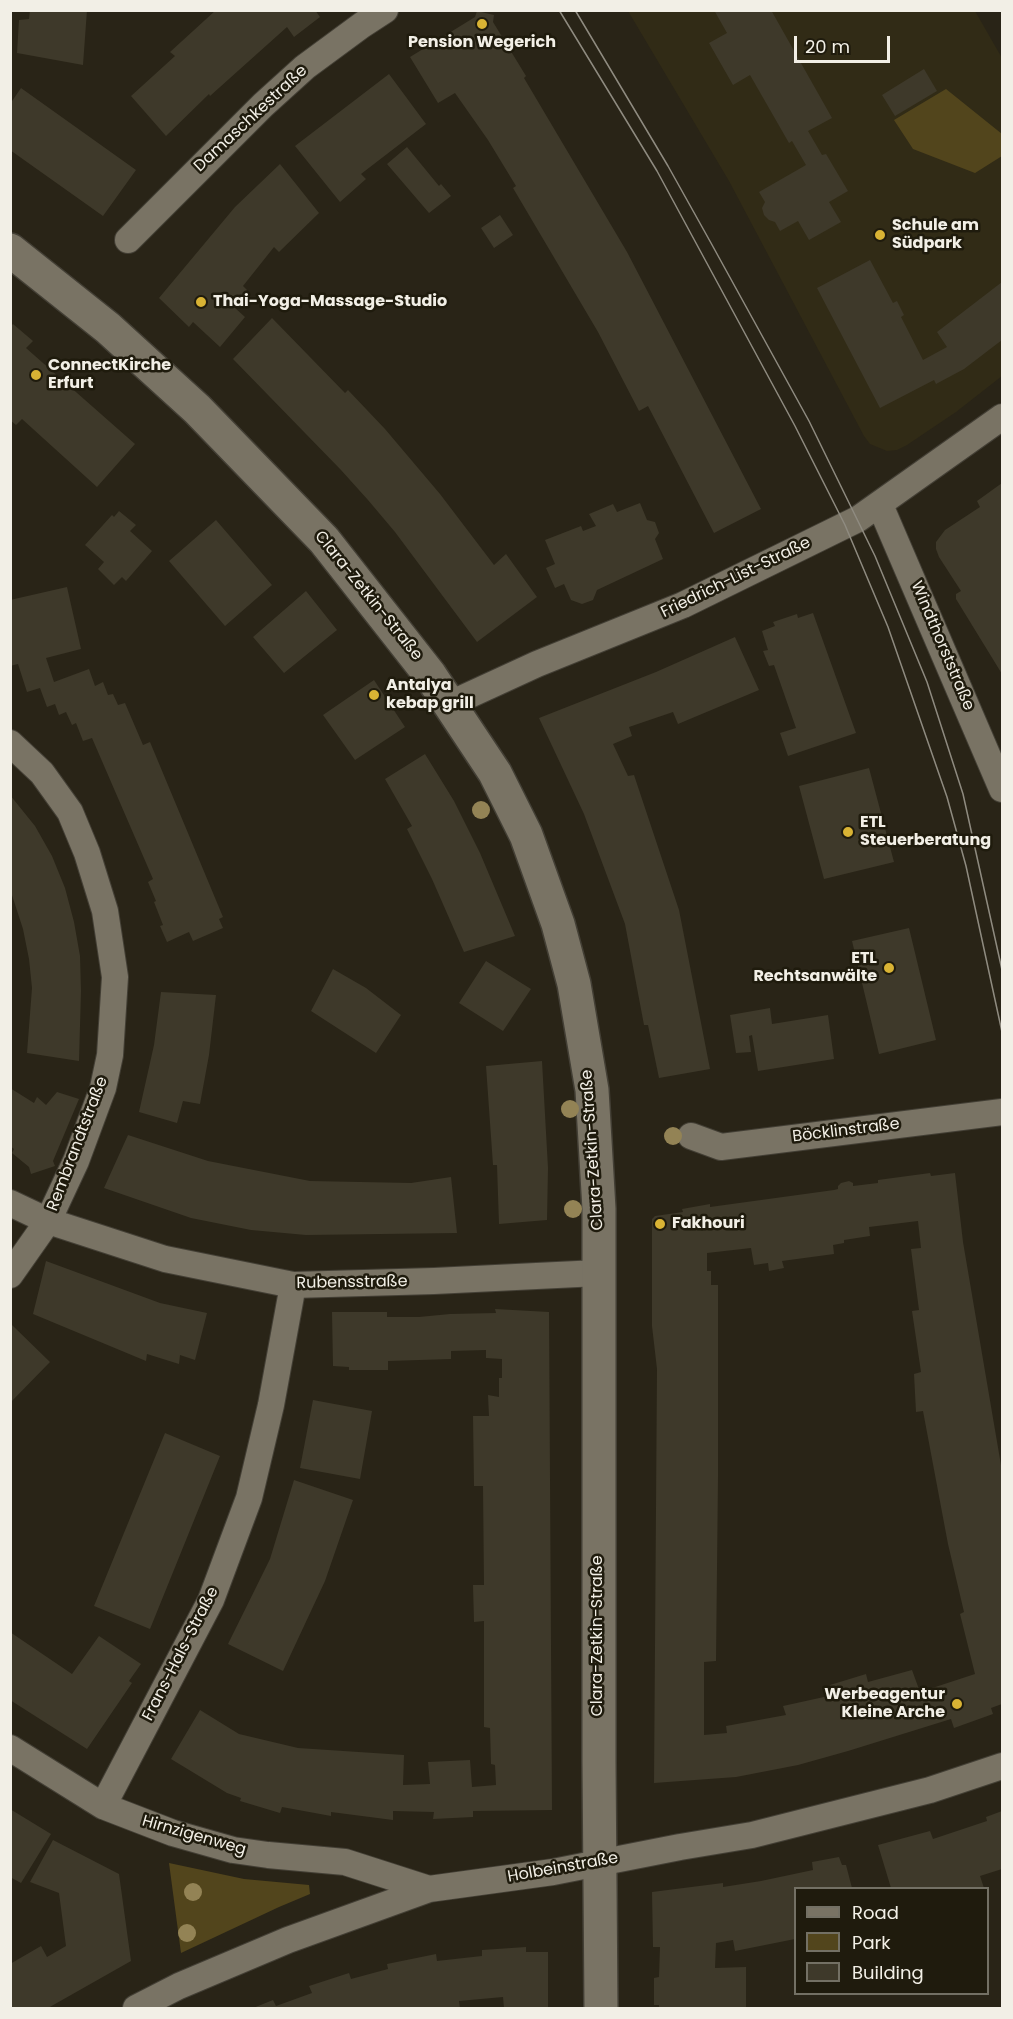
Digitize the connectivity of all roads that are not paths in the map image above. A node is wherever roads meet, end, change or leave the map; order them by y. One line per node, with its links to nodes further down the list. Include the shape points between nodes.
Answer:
1 (385, 10): 2 (street, Damaschkestraße, via 305,67)
2 (128, 240)
3 (10, 250): 6 (main road, Clara-Zetkin-Straße, via 108,328 197,409 324,540 407,643)
4 (1002, 417): 5 (street, Friedrich-List-Straße)
5 (880, 505): 6 (street, Friedrich-List-Straße, via 683,605); 8 (street, Windthorststraße)
6 (450, 704): 13 (main road, Clara-Zetkin-Straße, via 495,773 526,835 558,924 574,984 592,1090 599,1209)
7 (10, 743): 12 (street, Rembrandtstraße, via 42,773 70,812 105,911 115,977 110,1055 103,1088)
8 (1002, 789)
9 (1002, 1112): 10 (street, Böcklinstraße, via 721,1147)
10 (691, 1136)
11 (10, 1203): 12 (street, Rubensstraße)
12 (48, 1221): 14 (street, Rembrandtstraße); 15 (street, Rubensstraße, via 165,1259)
13 (598, 1273): 15 (street, Rubensstraße); 19 (main road, Clara-Zetkin-Straße)
14 (10, 1275)
15 (293, 1285): 18 (street, Frans-Hals-Straße, via 249,1498 212,1600)
16 (10, 1748): 18 (street, Hirnzigenweg)
17 (1002, 1766): 19 (street, Holbeinstraße, via 930,1790 804,1823)
18 (103, 1806): 20 (street, Hirnzigenweg, via 173,1833 233,1850 345,1862)
19 (600, 1862): 20 (street, Holbeinstraße); 22 (main road, Clara-Zetkin-Straße)
20 (429, 1889): 21 (street, Holbeinstraße, via 288,1940)
21 (136, 2008)
22 (601, 2008)

